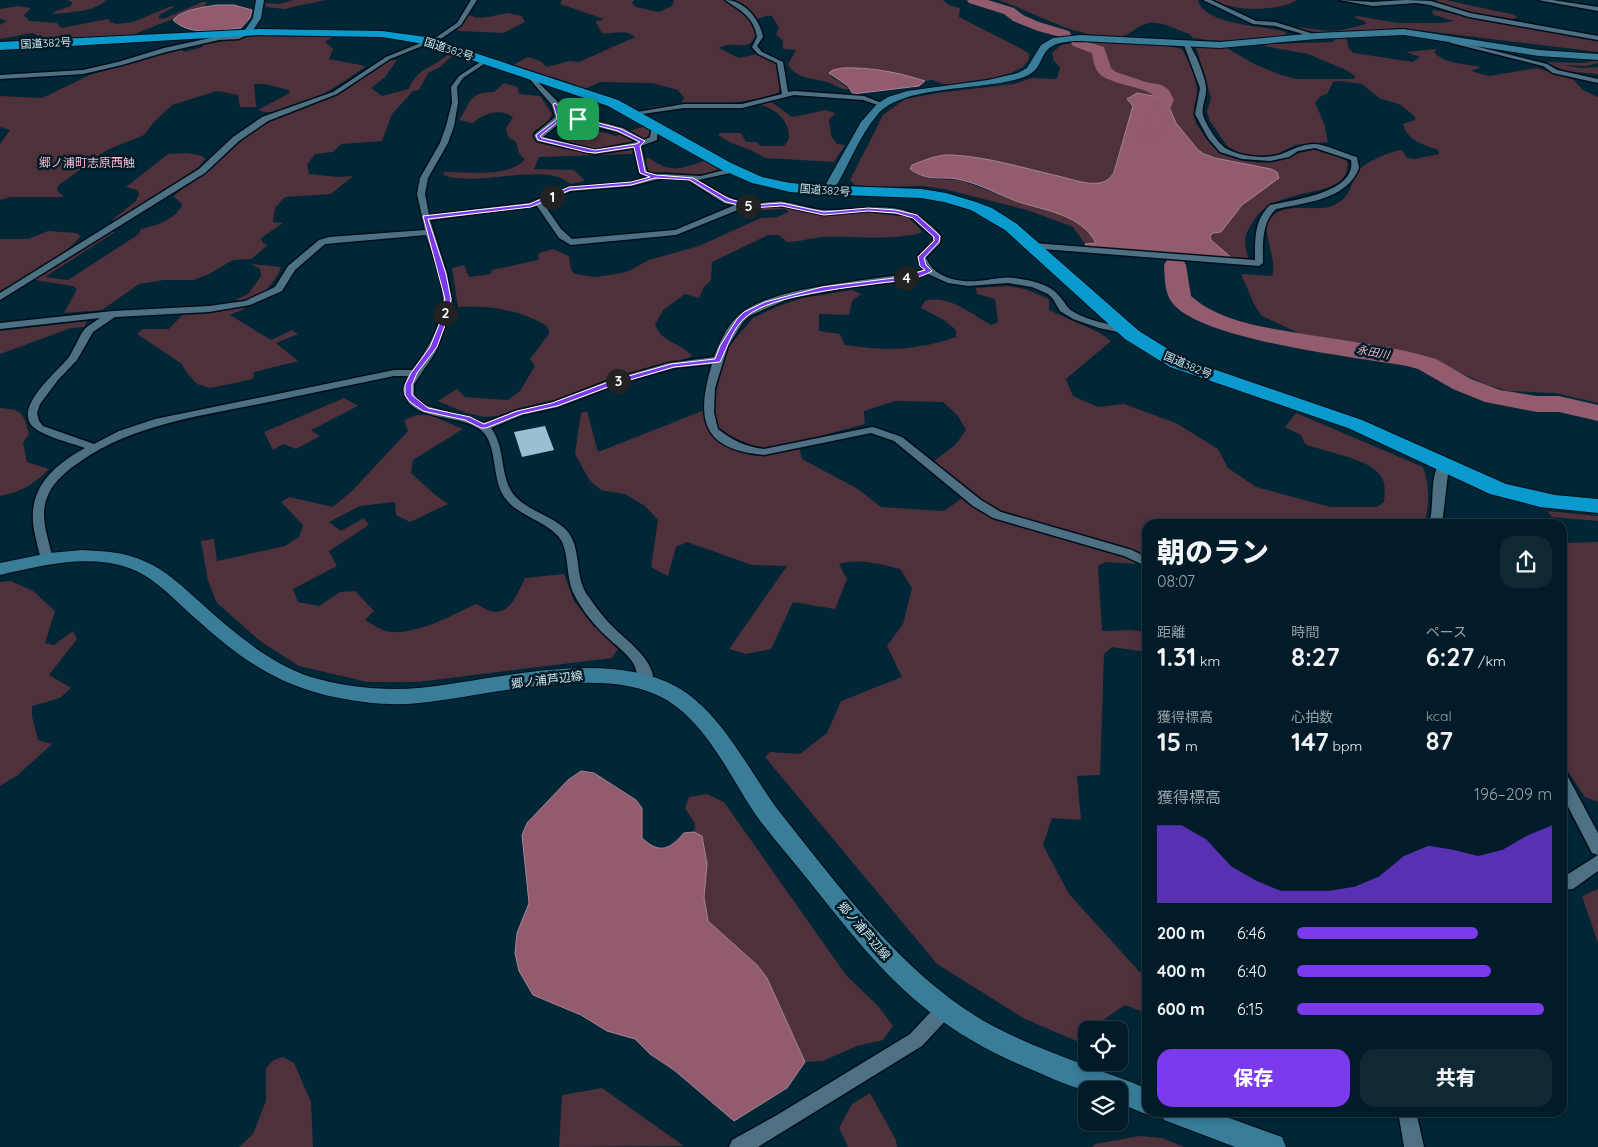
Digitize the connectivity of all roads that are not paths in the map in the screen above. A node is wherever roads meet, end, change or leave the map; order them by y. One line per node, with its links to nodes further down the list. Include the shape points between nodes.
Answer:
1 (260, 0): 8 (street, via 260,12)
2 (474, 0): 12 (street, via 459,24)
3 (728, 0): 20 (street, via 740,4 760,31 754,46 756,50 780,62)
4 (1206, 0): 9 (street, via 1256,23 1275,24)
5 (1342, 0): 10 (street, via 1368,4 1431,3 1469,15)
6 (1541, 0): 7 (street)
7 (1598, 9)
8 (247, 33): 12 (highway, 国道382号, via 382,34); 14 (highway, 国道382号); 17 (street, via 164,50 83,72)
9 (1317, 36): 11 (street, via 1404,32); 13 (street, via 1243,44)
10 (1598, 38)
11 (1450, 39): 15 (street, via 1539,53); 19 (street, via 1545,65 1556,72)
12 (426, 42): 16 (highway, 国道382号); 36 (street, via 388,58 335,93 265,119 236,138 202,171)
13 (1187, 44): 22 (street, via 1080,38 1058,40 1044,47 1033,68 1021,75 906,94); 34 (street, via 1203,88 1199,114 1223,150 1242,157 1270,159 1309,146 1322,147 1354,159 1355,168 1347,181 1329,194 1273,207 1268,211 1260,236 1259,263)
14 (0, 46)
15 (1598, 57)
16 (485, 61): 18 (highway, 国道382号); 32 (street, via 461,77 454,87 455,103 450,126 424,178 421,194)
17 (0, 76)
18 (530, 76): 21 (street); 23 (highway, 国道382号)
19 (1598, 80)
20 (785, 94): 22 (street, via 854,96); 23 (street, via 742,106 684,106)
21 (555, 104): 25 (street, via 567,116 620,130); 25 (street, via 558,120 538,136 540,139 595,152)
22 (881, 104): 29 (street)
23 (637, 114): 24 (highway, 国道382号)
24 (655, 126): 25 (street, via 654,138); 26 (highway, 国道382号)
25 (640, 144): 27 (street, via 643,173)
26 (732, 170): 28 (street); 29 (highway, 国道382号, via 779,185)
27 (655, 177): 28 (street); 30 (street, via 631,184 569,189)
28 (691, 179): 31 (street, via 727,200)
29 (828, 190): 34 (highway, 国道382号, via 913,193 960,201 993,215)
30 (539, 203): 31 (street, via 562,237 571,242 676,232); 32 (street)
31 (744, 204): 35 (street, via 760,207 782,204 824,213 868,210 915,216 937,236 937,241 921,257 923,266)
32 (425, 218): 33 (street)
33 (429, 232): 39 (street, via 322,242 291,268 278,289 246,303 209,309); 43 (street, via 443,274 448,306 433,347)
34 (1033, 246): 41 (highway, 国道382号)
35 (929, 271): 41 (street, via 961,282 976,284 1011,280 1037,286 1057,297 1062,308 1071,314 1099,326); 42 (street, via 903,278 822,289 757,308 739,320)
36 (28, 280): 37 (street); 38 (street)
37 (0, 288)
38 (0, 297)
39 (113, 314): 40 (street); 45 (street, via 89,330 73,358 35,404 32,414 39,428)
40 (0, 326)
41 (1127, 331): 46 (highway, 国道382号, via 1177,363 1355,424)
42 (718, 360): 44 (street, via 673,365); 50 (street, via 710,388 708,413 713,430 732,444 764,452 872,430 898,439 977,503 997,515)
43 (414, 373): 44 (street, via 408,385 409,395 418,405 468,419); 45 (street, via 386,374 155,422 118,434)
44 (484, 427): 52 (street, via 491,434 504,488 525,510 562,533 578,592 632,654 643,669)
45 (93, 447): 49 (street, via 63,469 43,492 37,517)
46 (1443, 465): 47 (highway, 国道382号, via 1503,491 1539,500); 48 (street, via 1438,478 1440,504)
47 (1598, 506)
48 (1436, 519)
49 (47, 559): 51 (street, 郷ノ浦芦辺線); 52 (street, 郷ノ浦芦辺線, via 111,557 140,565 158,575 215,626 269,666 293,678 339,692 416,696 590,675)
50 (1142, 560)
51 (0, 569)
52 (646, 684): 56 (street, 郷ノ浦芦辺線, via 671,693 701,717 766,811 859,927 892,963)
53 (1567, 791): 54 (street)
54 (1598, 859): 55 (street)
55 (1567, 884)
56 (944, 1010): 57 (street, 郷ノ浦芦辺線, via 1009,1046); 62 (street, via 916,1040)
57 (1096, 1081)
58 (1128, 1094): 59 (street, 郷ノ浦芦辺線)
59 (1142, 1100)
60 (1190, 1117): 63 (street)
61 (1408, 1117): 64 (street)
62 (739, 1147)
63 (1272, 1147)
64 (1414, 1147)

